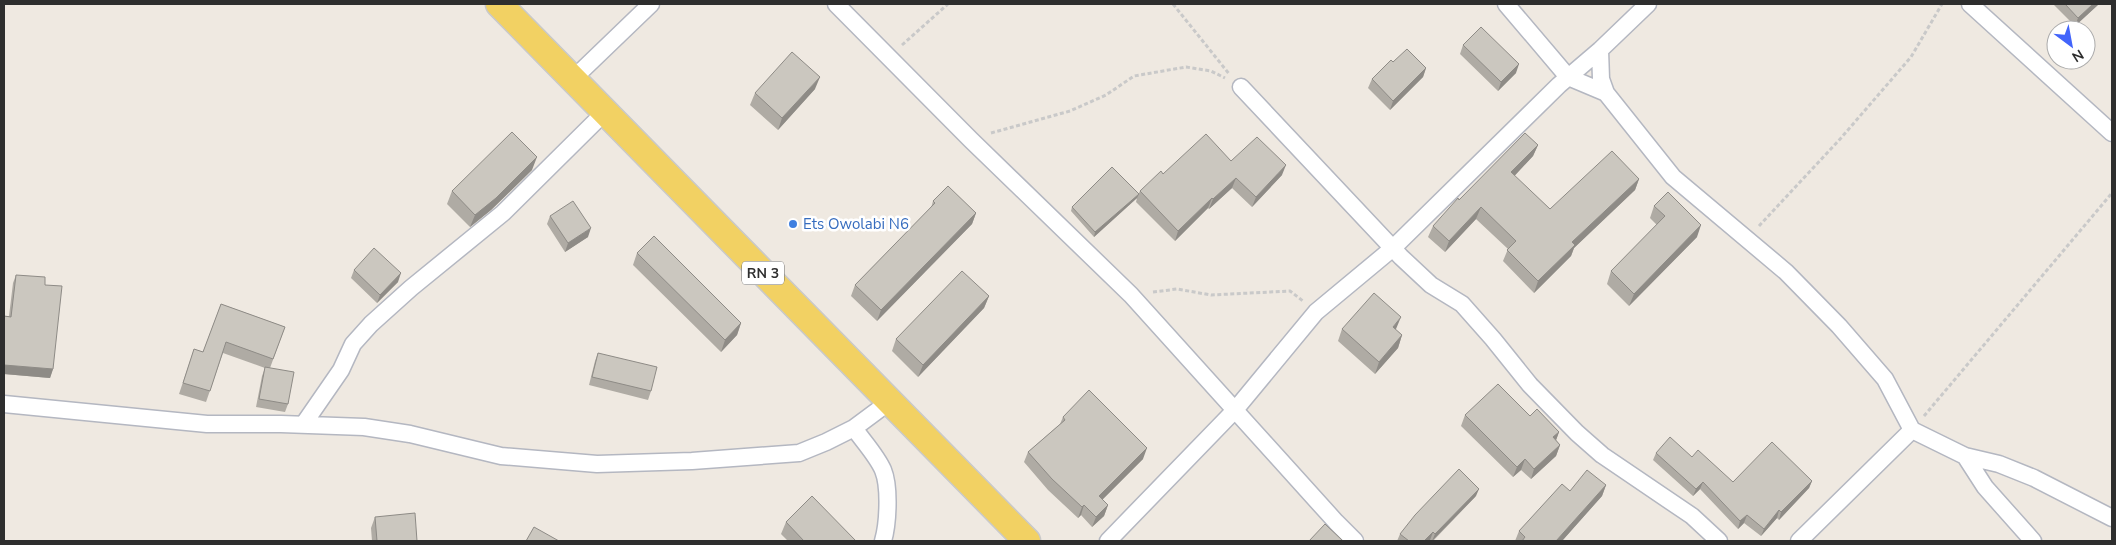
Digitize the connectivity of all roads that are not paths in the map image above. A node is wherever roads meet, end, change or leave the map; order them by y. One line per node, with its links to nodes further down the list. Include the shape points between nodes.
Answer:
1 (499, 4): 9 (main road, RN 3)
2 (650, 4): 9 (street)
3 (836, 4): 17 (street, via 1130,295)
4 (1506, 4): 8 (street)
5 (1648, 4): 7 (street)
6 (1970, 4): 13 (street)
7 (1600, 50): 8 (street); 11 (street, via 1601,78)
8 (1568, 77): 11 (street); 14 (street)
9 (573, 79): 12 (main road, RN 3)
10 (1240, 87): 14 (street)
11 (1606, 93): 20 (street, via 1673,178 1793,278 1839,326 1885,379)
12 (605, 112): 15 (main road, RN 3); 18 (street, via 503,213 371,324 353,344 341,370)
13 (2112, 133)
14 (1393, 248): 17 (street, via 1316,312); 27 (street, via 1431,285 1462,304 1494,338 1530,385 1577,433 1602,455 1692,516)
15 (890, 402): 19 (street); 24 (main road, RN 3)
16 (4, 404): 18 (street, via 208,424)
17 (1235, 410): 25 (street); 26 (street)
18 (303, 425): 19 (street, via 364,427 410,434 501,456 597,464 799,453)
19 (854, 428): 23 (street, via 883,470 887,520)
20 (1912, 430): 21 (street); 28 (street)
21 (1965, 456): 22 (street, via 1999,464 2034,478); 29 (street, via 1985,487)
22 (2112, 518)
23 (883, 541)
24 (1028, 541)
25 (1108, 541)
26 (1355, 541)
27 (1719, 541)
28 (1799, 541)
29 (2033, 541)

